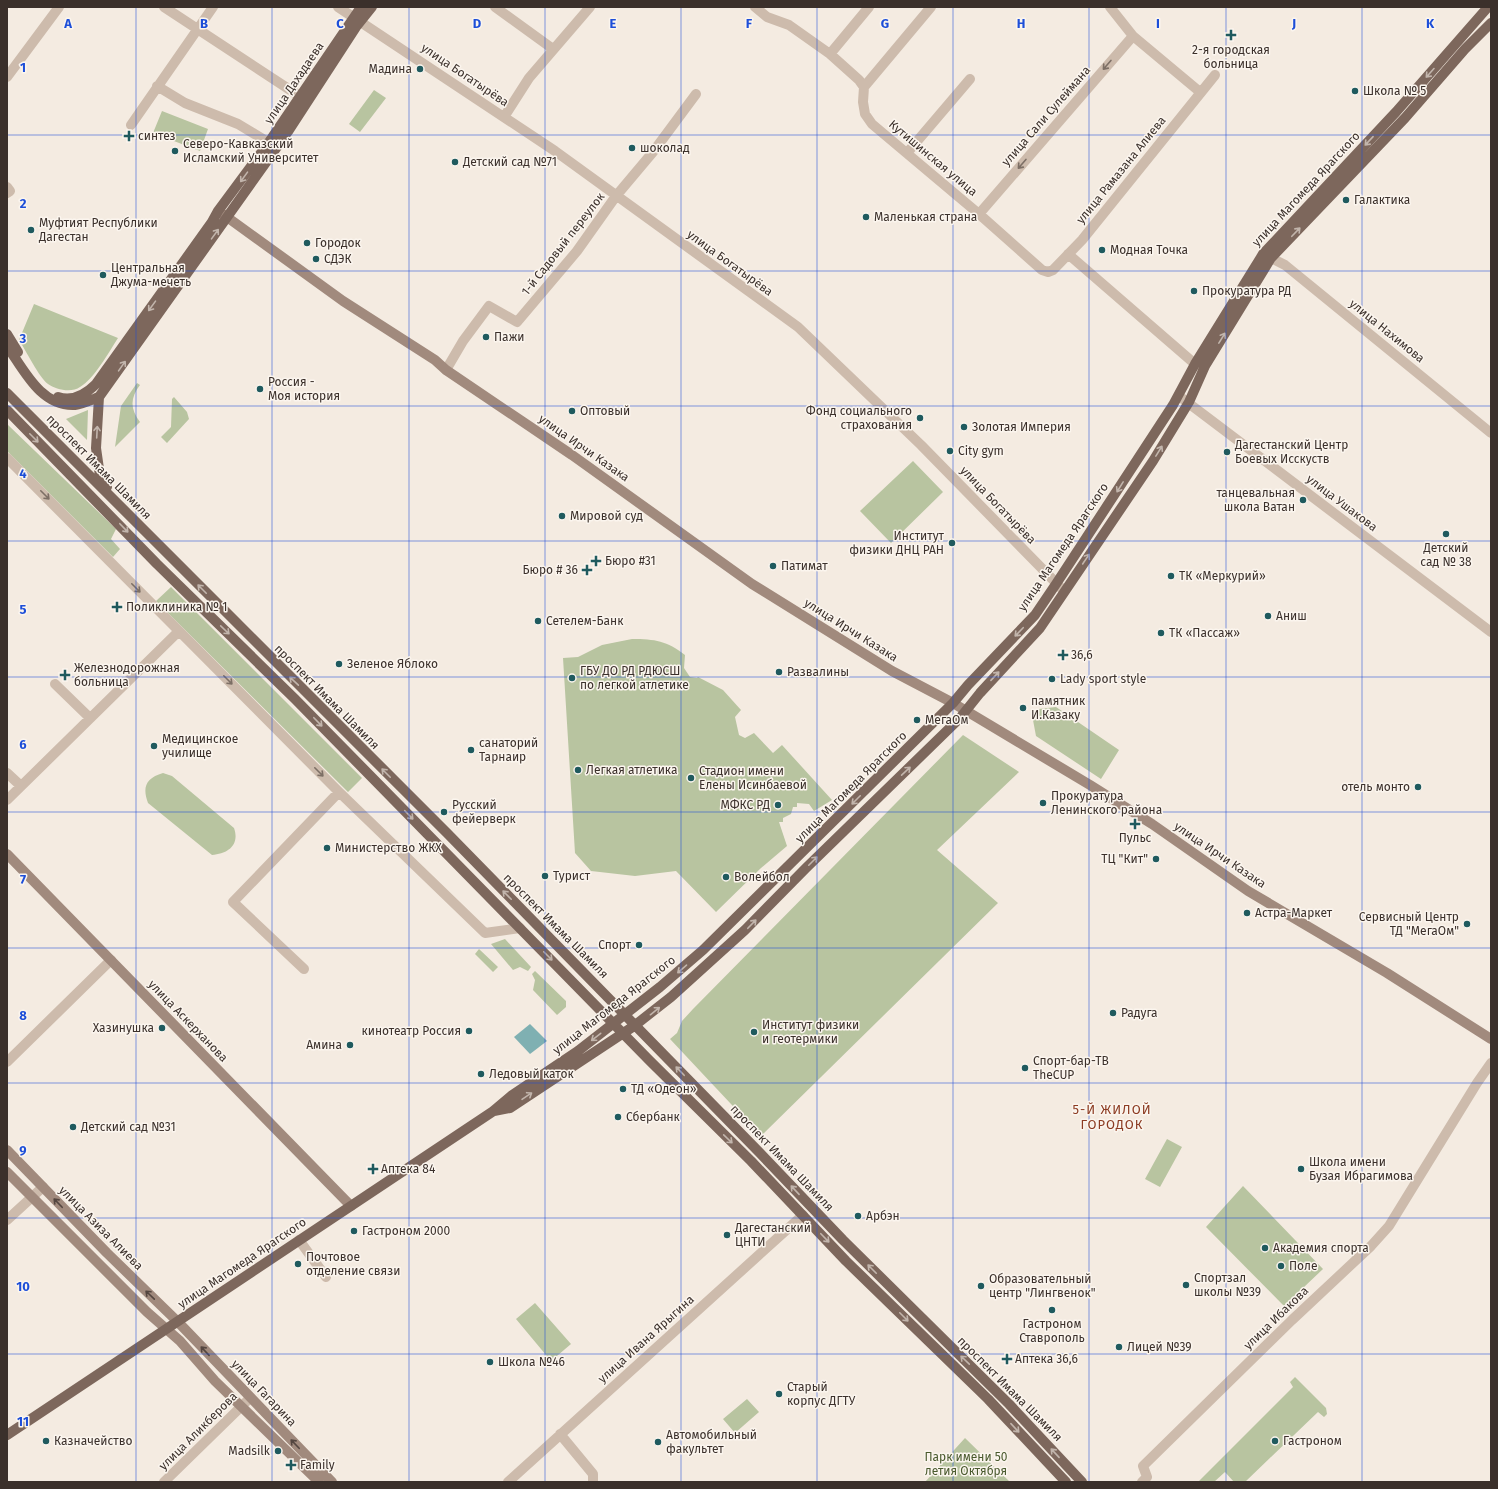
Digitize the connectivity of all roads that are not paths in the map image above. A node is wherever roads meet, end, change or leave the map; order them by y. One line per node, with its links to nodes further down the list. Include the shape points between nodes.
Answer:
1 (59, 7): 21 (street)
2 (164, 7): 16 (street)
3 (213, 7): 16 (street)
4 (338, 7): 14 (street, улица Богатырёва)
5 (362, 7): 14 (main road, улица Дахадаева)
6 (372, 7): 14 (main road, улица Дахадаева)
7 (495, 7): 18 (street)
8 (590, 7): 18 (street)
9 (755, 7): 19 (street, via 767,17 788,25)
10 (869, 7): 19 (street)
11 (931, 7): 24 (street)
12 (1110, 7): 17 (street)
13 (1485, 8): 38 (main road, улица Магомеда Ярагского, one-way to 38)
14 (358, 19): 27 (main road, улица Дахадаева); 28 (street, улица Богатырёва)
15 (1491, 23): 38 (main road, улица Магомеда Ярагского, one-way to 15, via 1405,118)
16 (197, 28): 23 (street); 27 (street)
17 (1133, 36): 25 (street); 36 (street, улица Сали Сулеймана, one-way to 36)
18 (553, 49): 28 (street, via 529,78)
19 (830, 54): 24 (street)
20 (1215, 75): 25 (street, улица Рамазана Алиева)
21 (7, 77)
22 (970, 79): 31 (street)
23 (157, 86): 29 (street); 30 (street, via 184,103 238,124)
24 (864, 87): 31 (street, Кутишинская улица, via 865,114 872,124)
25 (1200, 92): 37 (street, улица Рамазана Алиева, via 1082,240)
26 (696, 94): 34 (street, 1-й Садовый переулок)
27 (303, 99): 30 (main road, улица Дахадаева)
28 (504, 117): 34 (street, улица Богатырёва)
29 (131, 126)
30 (272, 145): 35 (main road, улица Дахадаева)
31 (906, 153): 36 (street, Кутишинская улица)
32 (7, 188): 33 (street, via 10,191)
33 (7, 193)
34 (616, 196): 43 (street, 1-й Садовый переулок, via 576,251 518,322 490,306); 52 (street, улица Богатырёва, via 798,327 921,445)
35 (222, 213): 40 (main road, улица Дахадаева, one-way to 40, via 212,222 88,392 77,397 63,398 49,394 40,385); 43 (main road, улица Ирчи Казака, via 343,301 435,360); 46 (main road, улица Дахадаева, one-way to 35)
36 (979, 214): 39 (street, Кутишинская улица)
37 (1068, 254): 39 (street, улица Рамазана Алиева, via 1053,270); 42 (street)
38 (1267, 256): 42 (main road, улица Магомеда Ярагского); 49 (street, улица Нахимова, via 1285,265)
39 (1042, 270)
40 (7, 334)
41 (7, 346): 46 (main road, via 44,396 61,404 76,405)
42 (1200, 365): 45 (main road, улица Магомеда Ярагского); 47 (main road, улица Магомеда Ярагского)
43 (446, 370): 56 (main road, улица Ирчи Казака, via 572,455 752,584 892,671)
44 (7, 393): 51 (main road, проспект Имама Шамиля)
45 (1179, 396): 47 (street, улица Ушакова); 52 (main road, улица Магомеда Ярагского, one-way to 52)
46 (99, 397): 51 (main road, one-way to 46, via 100,476 96,448)
47 (1189, 402): 52 (main road, улица Магомеда Ярагского, one-way to 47, via 1153,462); 54 (street, улица Ушакова)
48 (7, 410): 64 (main road, проспект Имама Шамиля, one-way to 64)
49 (1491, 433)
50 (7, 458): 53 (street, one-way to 53)
51 (121, 507): 67 (main road, проспект Имама Шамиля, one-way to 51, via 447,833)
52 (1060, 588): 56 (main road, улица Магомеда Ярагского, one-way to 56); 57 (main road, улица Магомеда Ярагского, one-way to 52, via 1040,628)
53 (179, 631): 58 (street); 61 (street, one-way to 61)
54 (1491, 632)
55 (55, 684): 58 (street)
56 (953, 703): 57 (main road, улица Ирчи Казака); 67 (main road, улица Магомеда Ярагского, one-way to 67, via 703,950 660,988)
57 (966, 711): 69 (main road, улица Магомеда Ярагского, one-way to 57, via 671,998 745,930); 71 (main road, улица Ирчи Казака, via 1152,824 1248,891 1387,973)
58 (90, 718): 60 (street)
59 (7, 773): 60 (street)
60 (21, 786): 62 (street)
61 (339, 792): 64 (street, via 485,933); 66 (street, via 233,902)
62 (7, 800)
63 (7, 854): 65 (main road, улица Аскерханова)
64 (520, 928): 68 (main road, проспект Имама Шамиля, one-way to 68)
65 (111, 960): 72 (street); 79 (main road, улица Аскерханова)
66 (304, 969)
67 (624, 1015): 68 (main road, улица Магомеда Ярагского); 69 (main road, проспект Имама Шамиля)
68 (614, 1023): 70 (main road, проспект Имама Шамиля); 74 (main road, улица Магомеда Ярагского, one-way to 74)
69 (634, 1026): 70 (main road, улица Магомеда Ярагского); 86 (main road, проспект Имама Шамиля, one-way to 69, via 842,1240)
70 (623, 1033): 74 (main road, улица Магомеда Ярагского, one-way to 70, via 510,1108); 80 (main road, проспект Имама Шамиля, one-way to 80)
71 (1491, 1039)
72 (7, 1062)
73 (1491, 1063): 99 (street, улица Ибакова, via 1389,1226 1143,1466 1147,1477)
74 (492, 1112): 79 (main road, улица Магомеда Ярагского)
75 (7, 1150): 77 (main road, улица Азиза Алиева)
76 (9, 1173): 78 (main road)
77 (42, 1187): 78 (street); 84 (main road, улица Азиза Алиева, one-way to 77)
78 (32, 1197): 81 (street); 85 (main road)
79 (351, 1206): 82 (main road, улица Магомеда Ярагского)
80 (803, 1215): 88 (main road, проспект Имама Шамиля, one-way to 88, via 846,1261); 90 (street, улица Ивана Ярыгина)
81 (7, 1220)
82 (299, 1240): 83 (street); 84 (main road, улица Магомеда Ярагского)
83 (326, 1277)
84 (178, 1322): 85 (main road, улица Магомеда Ярагского); 87 (main road, улица Гагарина, one-way to 84)
85 (167, 1330): 89 (main road, улица Гагарина); 91 (main road, улица Магомеда Ярагского)
86 (995, 1390): 88 (main road); 98 (main road, проспект Имама Шамиля, one-way to 86)
87 (250, 1398): 89 (street, улица Аликберова); 94 (main road, улица Гагарина, one-way to 87)
88 (988, 1399): 97 (main road, проспект Имама Шамиля, one-way to 97)
89 (242, 1407): 92 (main road, улица Гагарина); 93 (street, улица Аликберова)
90 (560, 1434): 95 (street, улица Ивана Ярыгина); 96 (street, via 593,1474)
91 (7, 1435)
92 (313, 1480)
93 (164, 1482)
94 (332, 1482)
95 (508, 1482)
96 (593, 1482)
97 (1066, 1482)
98 (1082, 1482)
99 (1142, 1482)

